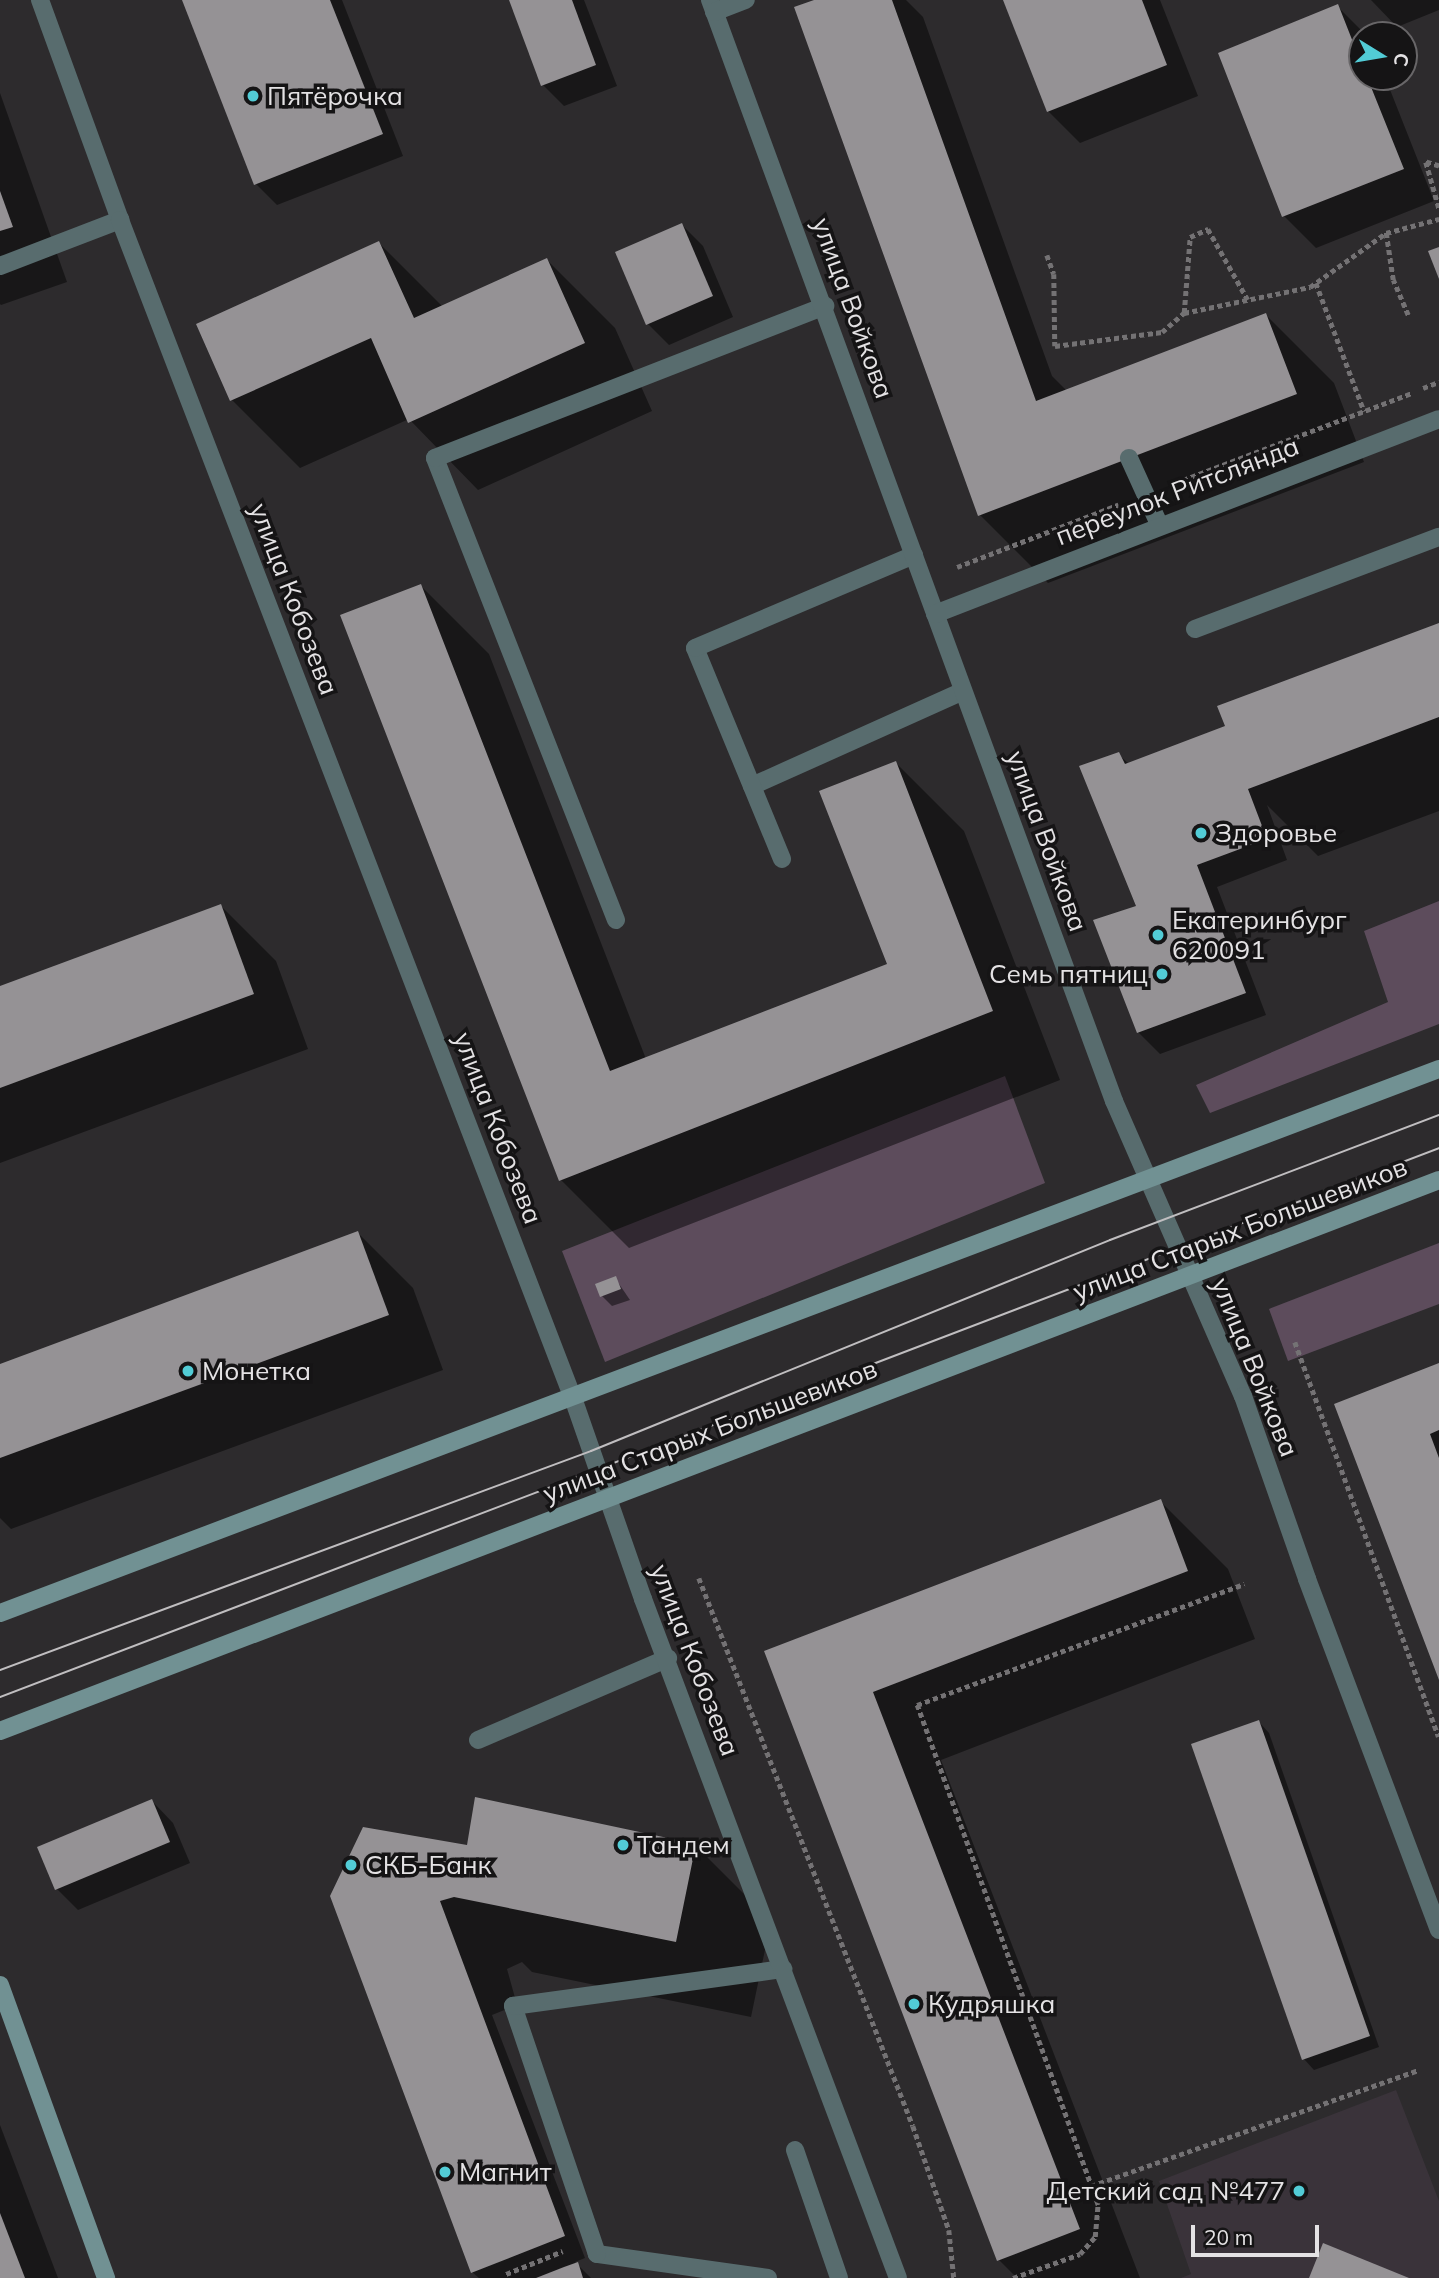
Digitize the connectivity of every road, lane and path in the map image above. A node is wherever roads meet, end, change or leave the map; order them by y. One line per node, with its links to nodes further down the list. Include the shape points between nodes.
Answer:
1 (40, 0): 7 (street, улица Кобозева)
2 (746, 0): 3 (street)
3 (712, 6): 13 (street, улица Войкова)
4 (1439, 166): 5 (path, via 1426,162)
5 (1439, 208)
6 (1439, 219): 8 (path)
7 (120, 220): 10 (street); 36 (street, улица Кобозева)
8 (1386, 233): 11 (path); 15 (path, via 1393,280)
9 (1046, 255): 14 (path, via 1054,274 1055,346 1162,332)
10 (0, 266)
11 (1315, 283): 12 (path); 17 (path)
12 (1248, 300): 14 (path); 14 (path, via 1208,229 1190,237)
13 (825, 306): 23 (street, улица Войкова); 30 (street, via 435,458)
14 (1184, 313)
15 (1408, 315)
16 (1439, 382): 17 (path)
17 (1364, 411): 20 (path)
18 (1439, 419): 21 (street, переулок Ритслянда)
19 (1129, 458): 20 (street)
20 (1148, 494): 21 (street); 24 (path)
21 (1159, 524): 25 (street, переулок Ритслянда)
22 (1439, 537): 26 (street)
23 (914, 555): 25 (street, улица Войкова); 28 (street, via 695,648)
24 (957, 567)
25 (934, 614): 27 (street, улица Войкова)
26 (1195, 629)
27 (963, 691): 28 (street); 32 (street, улица Войкова)
28 (752, 786): 29 (street)
29 (782, 859)
30 (617, 920)
31 (1439, 1069): 32 (main road)
32 (1146, 1179): 34 (street, улица Войкова); 36 (main road)
33 (1439, 1180): 34 (main road, улица Старых Большевиков)
34 (1189, 1276): 37 (main road, улица Старых Большевиков); 45 (street, улица Войкова, via 1243,1396)
35 (1295, 1342): 43 (path)
36 (573, 1398): 37 (street, улица Кобозева); 40 (main road)
37 (608, 1498): 41 (street, улица Кобозева); 42 (main road, улица Старых Большевиков)
38 (699, 1578): 57 (path, via 913,2126 949,2230)
39 (1244, 1584): 50 (path, via 917,1705)
40 (0, 1613)
41 (667, 1658): 44 (street); 46 (street, улица Кобозева)
42 (0, 1731)
43 (1439, 1737)
44 (478, 1740)
45 (1439, 1930)
46 (783, 1969): 54 (street, via 513,2006 597,2254); 56 (street, улица Кобозева)
47 (0, 1985): 53 (main road)
48 (1418, 2070): 50 (path)
49 (795, 2150): 55 (street)
50 (1091, 2186): 58 (path, via 1098,2206 1095,2237 1080,2254)
51 (541, 2260): 52 (path)
52 (506, 2274)
53 (106, 2278)
54 (768, 2278)
55 (839, 2278)
56 (898, 2278)
57 (954, 2278)
58 (1013, 2278)

